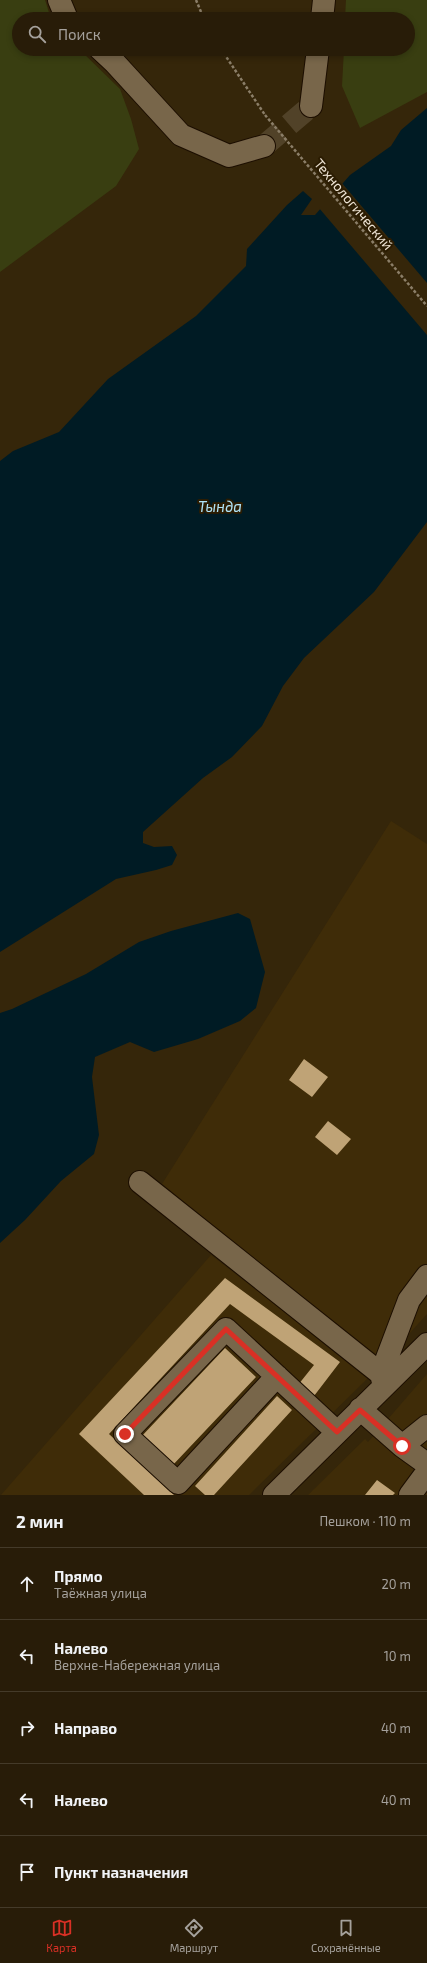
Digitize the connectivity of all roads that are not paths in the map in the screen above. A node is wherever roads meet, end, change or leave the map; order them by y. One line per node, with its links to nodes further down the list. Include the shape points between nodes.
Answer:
1 (59, 0): 3 (street)
2 (324, 0): 4 (street)
3 (63, 12)
4 (323, 12)
5 (108, 56): 8 (street, via 181,135 229,156)
6 (317, 56): 7 (street)
7 (311, 106)
8 (264, 146)
9 (140, 1182): 13 (street)
10 (427, 1276): 13 (street, via 409,1300)
11 (427, 1344): 13 (street)
12 (277, 1376): 12 (street, via 226,1329 125,1434 178,1483); 16 (street)
13 (382, 1380): 14 (street)
14 (360, 1410): 16 (street); 17 (street)
15 (427, 1426): 17 (street)
16 (337, 1432): 20 (street)
17 (402, 1446): 18 (street)
18 (427, 1464)
19 (427, 1472): 21 (street)
20 (274, 1495)
21 (410, 1495)

